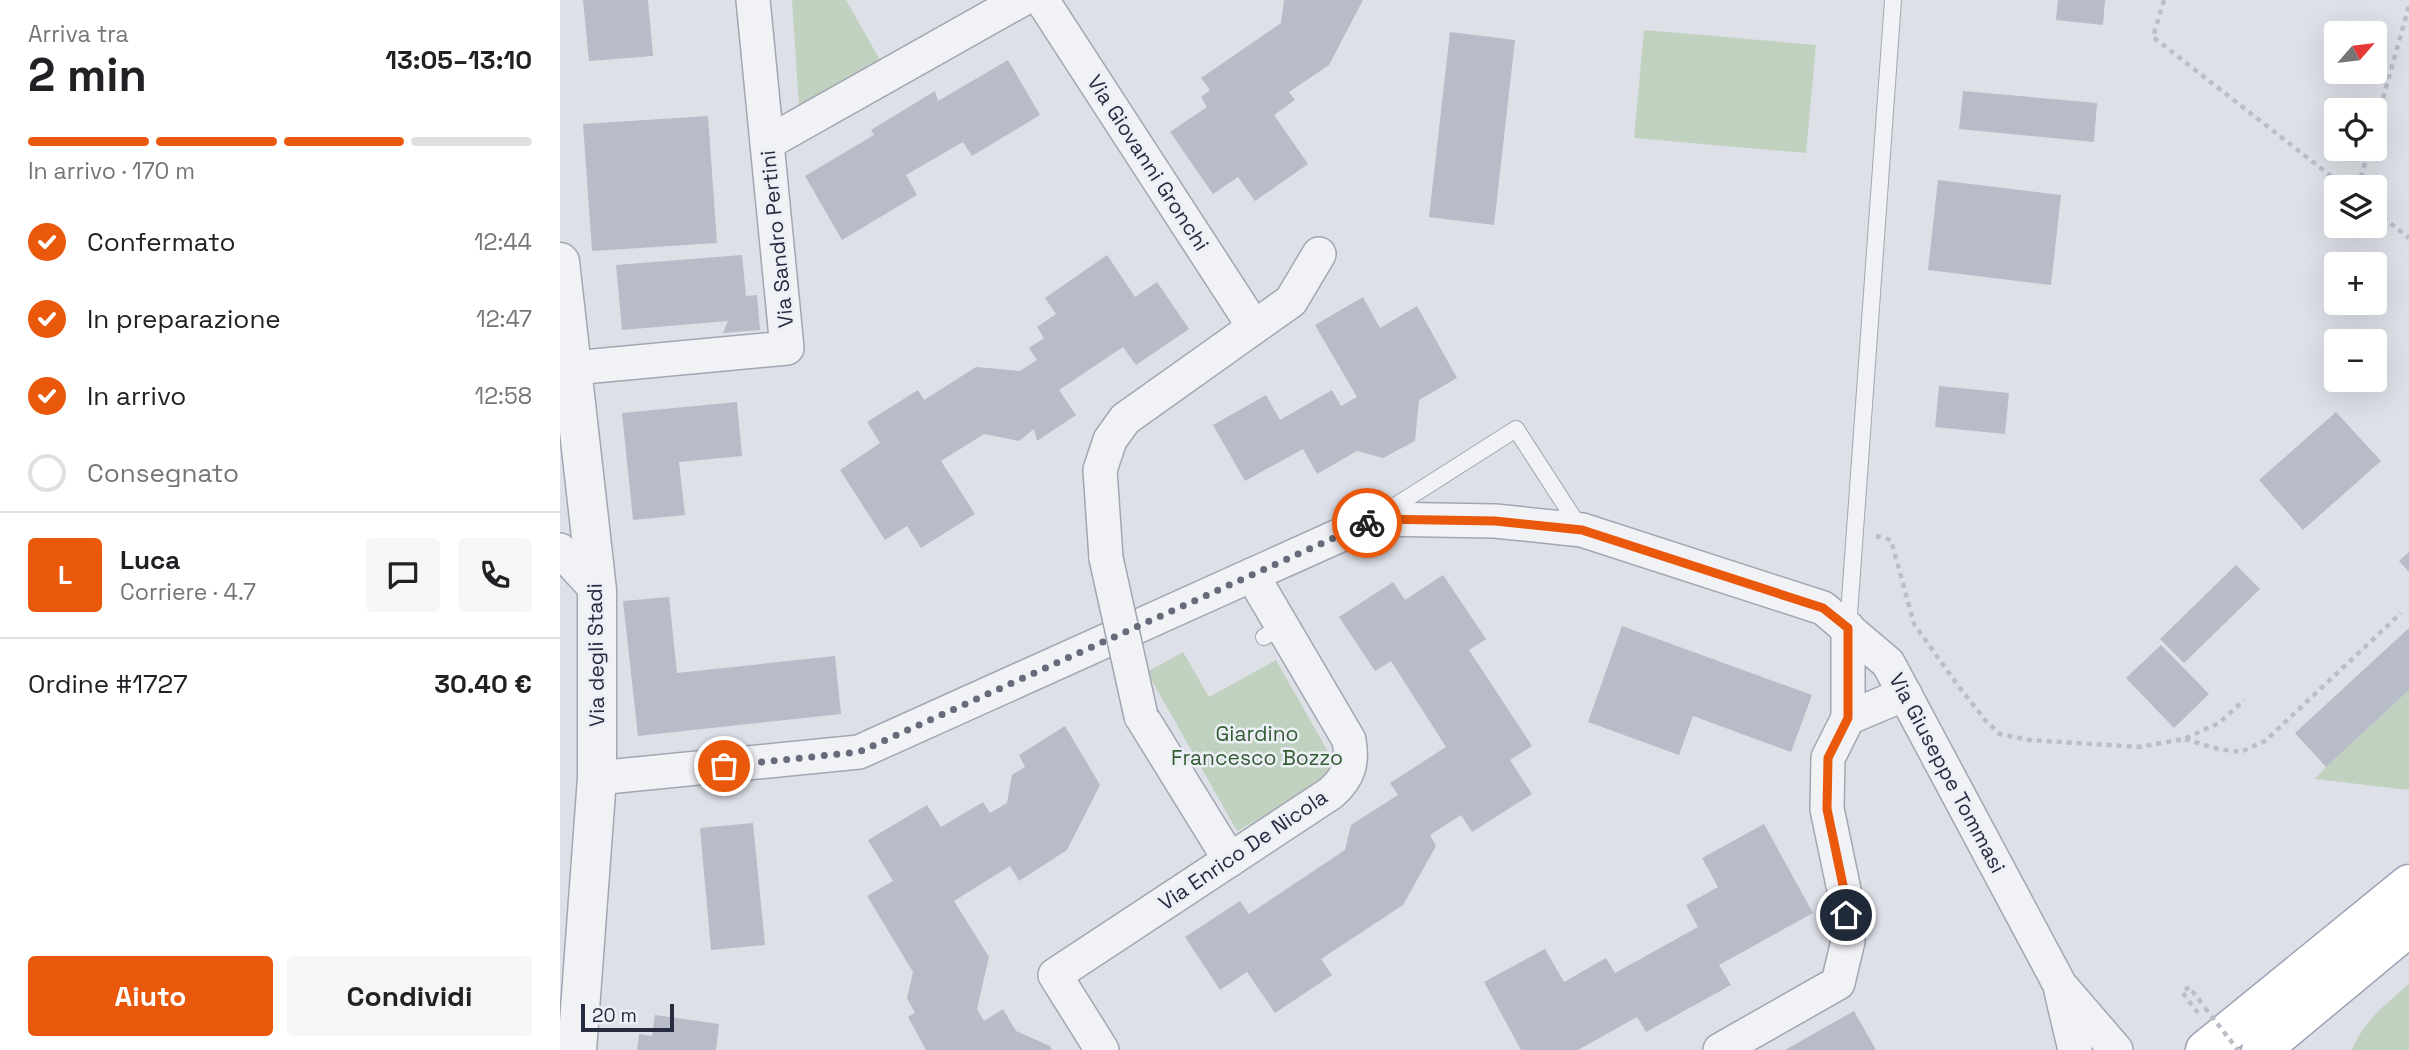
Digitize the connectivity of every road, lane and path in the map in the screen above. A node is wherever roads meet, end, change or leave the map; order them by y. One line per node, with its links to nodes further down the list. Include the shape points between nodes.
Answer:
1 (753, 0): 8 (street, Via Sandro Pertini)
2 (1021, 0): 8 (street)
3 (1042, 0): 14 (street, Via Giovanni Gronchi)
4 (1893, 0): 18 (lane)
5 (2164, 0): 9 (path, via 2153,37)
6 (2409, 6): 7 (path)
7 (2383, 98)
8 (767, 143): 15 (street, Via Sandro Pertini, via 787,348)
9 (2330, 175)
10 (2387, 221): 11 (path)
11 (2409, 238)
12 (1319, 254): 14 (street, via 1291,301)
13 (560, 262): 15 (street, Via degli Stadi)
14 (1254, 327): 29 (street, bridge, via 1125,419 1110,440 1100,470 1106,558 1141,716)
15 (573, 368): 21 (street, Via degli Stadi)
16 (1376, 519): 17 (street, Via Giuseppe Tommasi, via 1495,521); 17 (lane, via 1516,429); 20 (street, Via Giuseppe Tommasi)
17 (1582, 530): 23 (street, Via Giuseppe Tommasi, via 1823,608)
18 (1855, 530): 23 (lane); 27 (path, via 1891,540 1914,624 2000,734 2139,747)
19 (560, 550): 21 (street)
20 (1252, 575): 28 (street, Via Giuseppe Tommasi, via 859,752); 29 (street, Via Enrico De Nicola, via 1273,632 1349,740 1352,755 1350,771 1331,793)
21 (597, 590): 28 (street, Via degli Stadi)
22 (2400, 613): 27 (path, via 2265,741 2241,752)
23 (1848, 628): 24 (street, Via Giuseppe Tommasi, via 1888,663); 26 (street)
24 (1905, 694): 26 (street); 32 (street, Via Giuseppe Tommasi)
25 (2244, 700): 27 (path, via 2219,723)
26 (1848, 718): 36 (street, via 1828,758 1827,809 1844,890 1848,941 1838,983)
27 (2184, 739)
28 (597, 778): 34 (street, Via degli Stadi)
29 (1230, 860): 35 (street, Via Enrico De Nicola, via 1055,975)
30 (2409, 884): 33 (main road)
31 (2409, 927): 40 (main road)
32 (2060, 985): 37 (street, Via Giuseppe Tommasi); 38 (street, Via Giuseppe Tommasi)
33 (2202, 1032): 39 (path, bridge, via 2182,992 2189,987)
34 (577, 1050)
35 (1102, 1050)
36 (1720, 1050)
37 (2075, 1050)
38 (2116, 1050)
39 (2238, 1050)
40 (2261, 1050)

